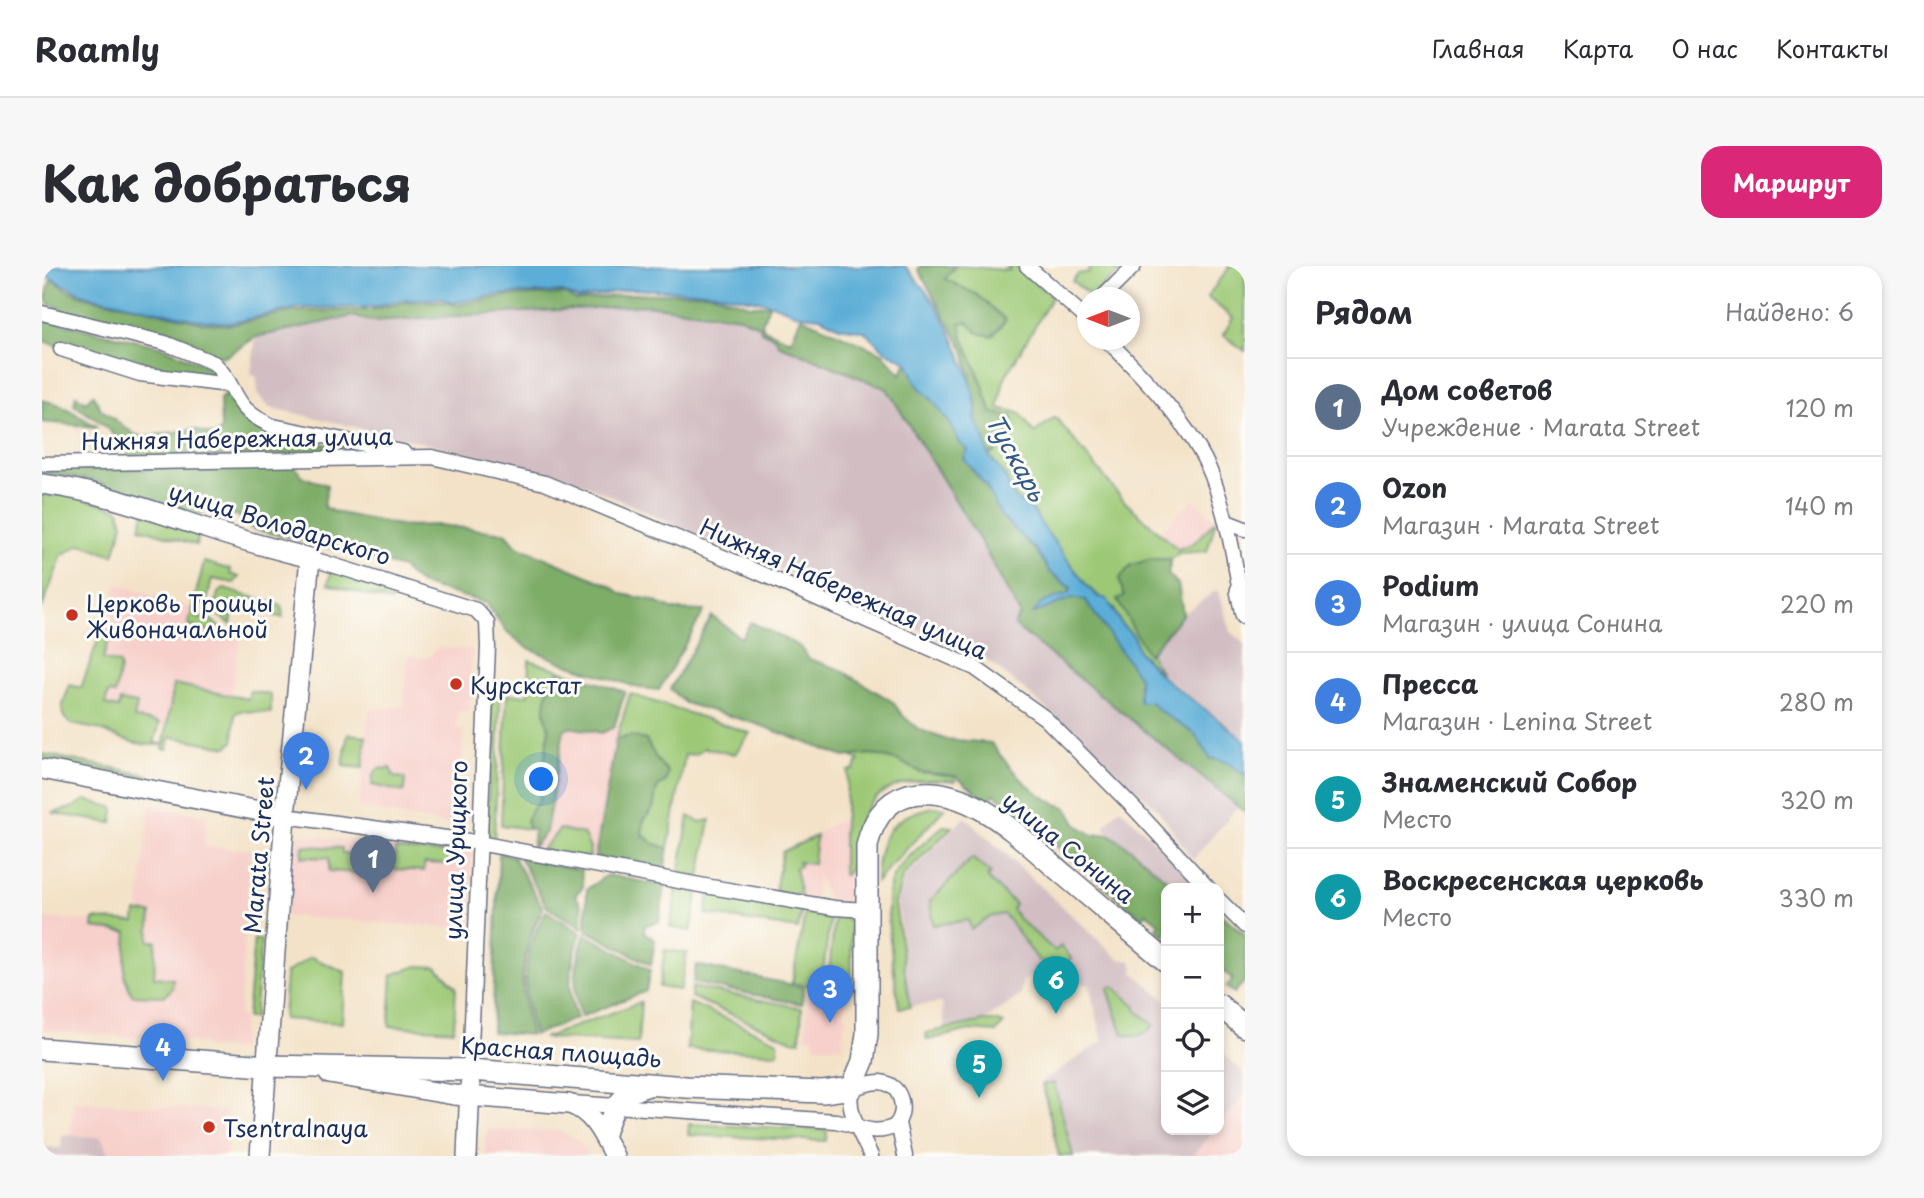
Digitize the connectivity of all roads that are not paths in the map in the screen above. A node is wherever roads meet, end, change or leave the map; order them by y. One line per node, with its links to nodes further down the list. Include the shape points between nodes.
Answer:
1 (1027, 266): 4 (street)
2 (1134, 266): 3 (street)
3 (1112, 287)
4 (1077, 308)
5 (42, 313): 8 (street, Нижняя Набережная улица, via 165,343 215,363)
6 (61, 349): 8 (street, via 140,374)
7 (1116, 350): 12 (street, via 1199,450)
8 (229, 385): 9 (street, Нижняя Набережная улица, via 248,413 272,426)
9 (432, 457): 10 (street, Нижняя Набережная улица); 21 (street, Нижняя Набережная улица, via 545,483 975,667 1045,718)
10 (42, 464)
11 (42, 484): 14 (street, улица Володарского, via 106,495)
12 (1227, 522): 13 (street); 15 (street)
13 (1245, 530)
14 (310, 558): 17 (street, улица Володарского, via 476,610); 19 (street, Marata Street)
15 (1242, 588): 16 (street)
16 (1245, 614)
17 (489, 631): 20 (street, улица Урицкого)
18 (42, 769): 19 (street)
19 (285, 817): 20 (street); 29 (street, Marata Street)
20 (480, 844): 23 (street, via 834,908); 30 (street, улица Урицкого)
21 (1203, 883)
22 (1224, 905): 24 (street)
23 (867, 910): 25 (main road, улица Сонина, via 867,846 876,820 904,796 939,793 992,815); 32 (main road, улица Сонина, via 867,1034)
24 (1245, 926)
25 (1161, 957)
26 (1224, 1009): 27 (main road)
27 (1245, 1027)
28 (42, 1049): 29 (main road, Красная площадь)
29 (266, 1066): 30 (main road, Красная площадь); 33 (street); 39 (street, Marata Street)
30 (470, 1070): 31 (main road, Красная площадь); 33 (street)
31 (654, 1084): 32 (main road, Красная площадь, via 823,1092); 35 (street, via 628,1093)
32 (852, 1088): 36 (street, via 877,1082 893,1088 902,1105); 37 (street, via 849,1098)
33 (470, 1096): 34 (street); 40 (street)
34 (560, 1102): 35 (street); 38 (street, via 585,1110)
35 (614, 1107): 37 (street, via 836,1121); 38 (street)
36 (898, 1123): 37 (street, via 881,1131); 43 (street)
37 (858, 1128): 42 (street)
38 (604, 1137): 41 (street)
39 (260, 1156)
40 (467, 1156)
41 (614, 1156)
42 (871, 1156)
43 (905, 1156)

